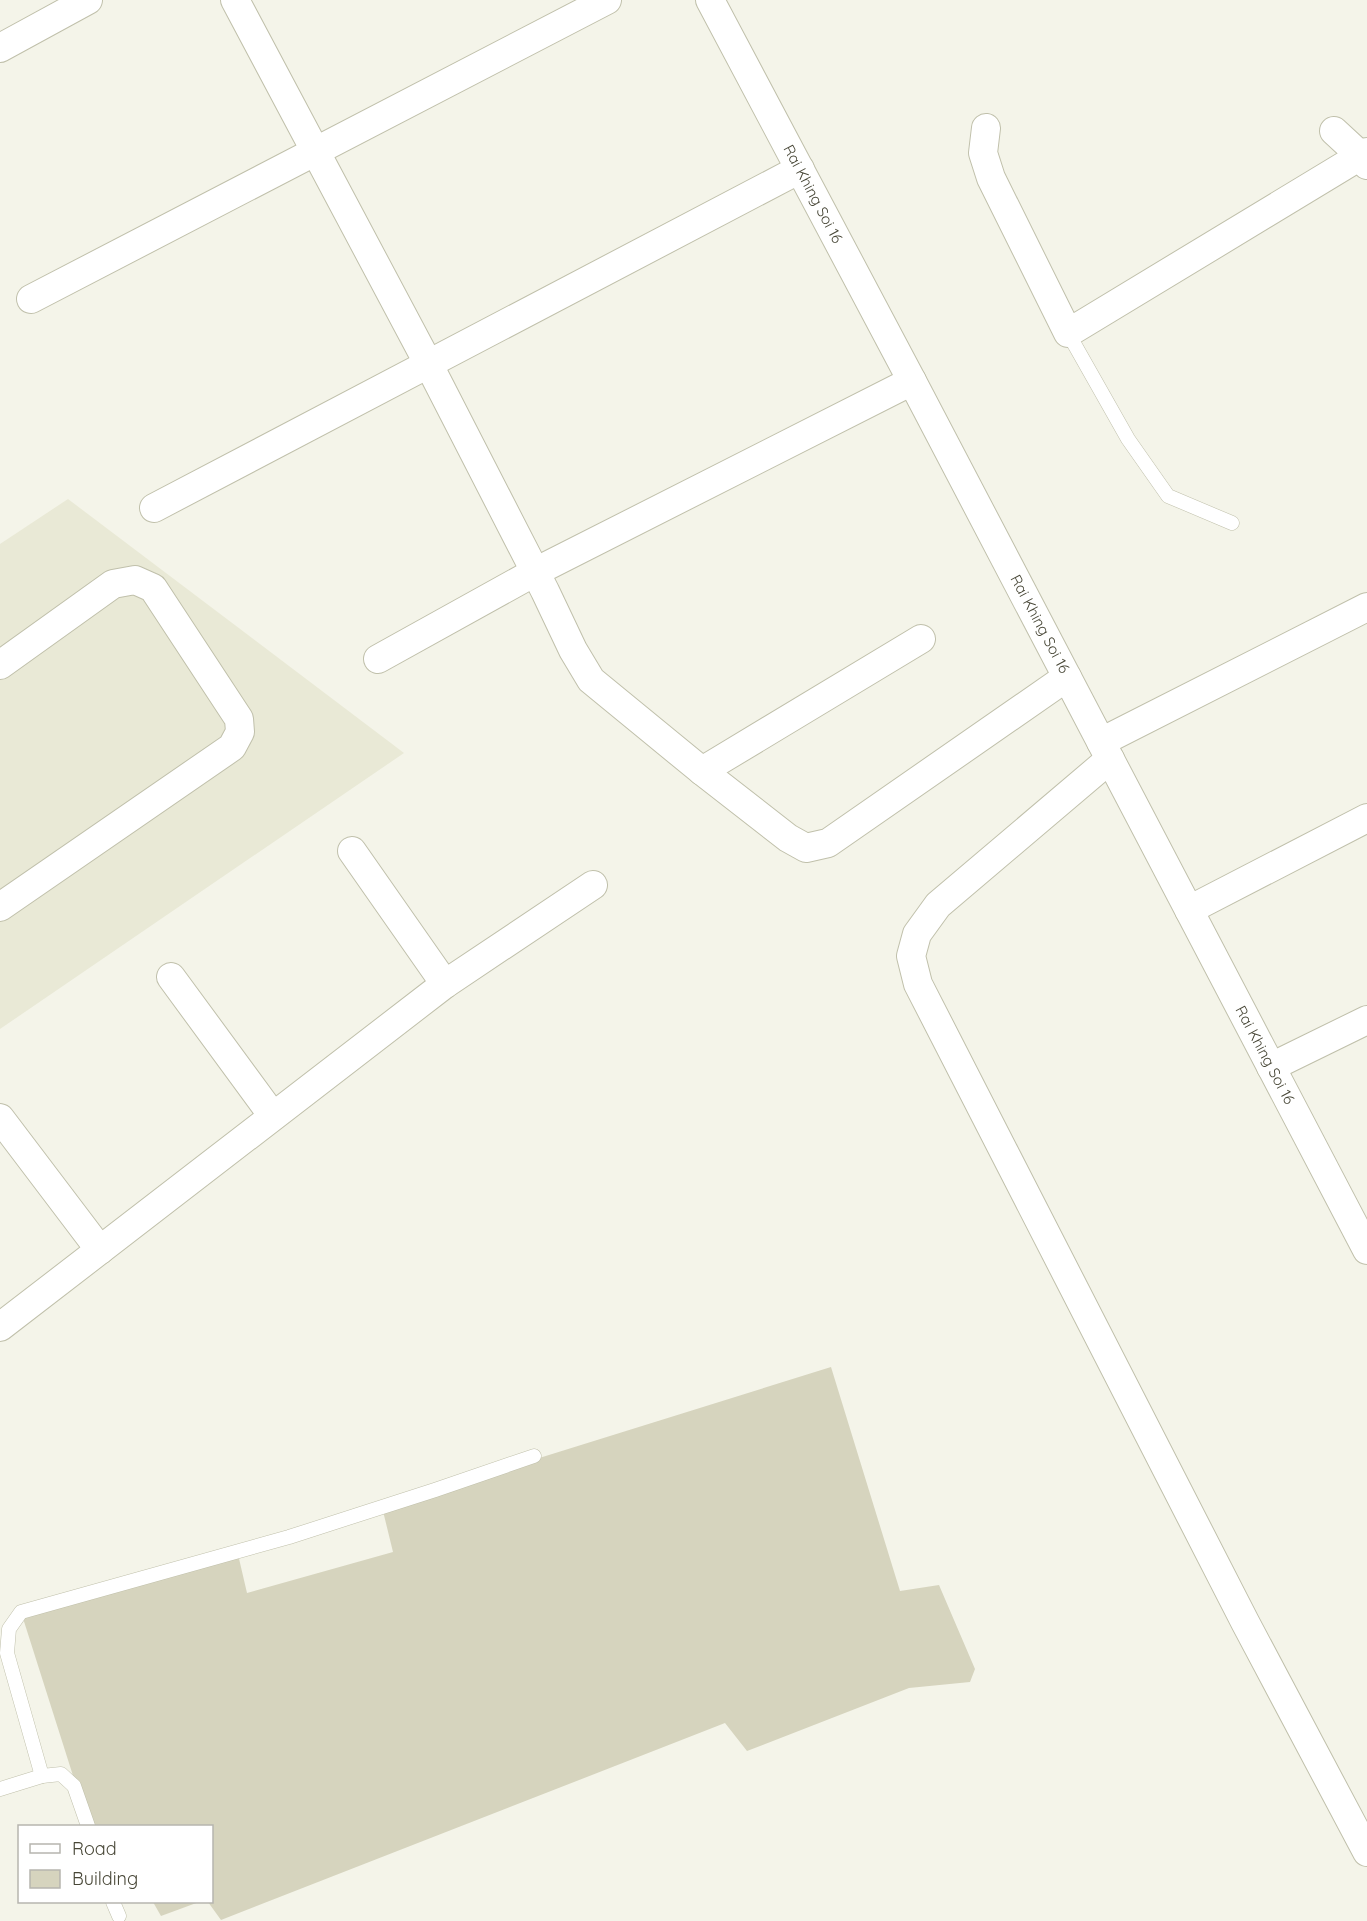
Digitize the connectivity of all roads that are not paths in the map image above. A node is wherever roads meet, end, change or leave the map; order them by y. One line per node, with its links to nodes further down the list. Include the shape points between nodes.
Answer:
1 (88, 0): 5 (street)
2 (235, 0): 8 (street)
3 (608, 0): 8 (street)
4 (710, 0): 10 (street, Rai Khing Soi 16)
5 (0, 48)
6 (986, 128): 12 (street, via 983,153 991,178)
7 (1334, 131): 9 (street)
8 (315, 151): 11 (street); 13 (street)
9 (1365, 158): 12 (street)
10 (800, 169): 13 (street); 14 (street, Rai Khing Soi 16)
11 (31, 298)
12 (1068, 333): 16 (lane, via 1128,438 1168,496)
13 (429, 365): 15 (street); 17 (street)
14 (912, 381): 17 (street); 22 (street, Rai Khing Soi 16)
15 (154, 508)
16 (1232, 523)
17 (535, 572): 20 (street); 24 (street, via 591,680)
18 (1367, 607): 23 (street)
19 (921, 639): 24 (street)
20 (378, 659)
21 (0, 665): 28 (street, via 113,584 135,580 153,588 239,719 240,732 232,747)
22 (1067, 677): 23 (street, Rai Khing Soi 16); 24 (street, via 828,843 806,848 788,838)
23 (1106, 751): 29 (street, Rai Khing Soi 16); 43 (street, via 938,905 917,934 911,956 918,984)
24 (702, 771)
25 (1367, 818): 29 (street)
26 (352, 851): 31 (street)
27 (593, 885): 31 (street)
28 (0, 907)
29 (1189, 910): 33 (street, Rai Khing Soi 16)
30 (171, 977): 34 (street)
31 (445, 984): 34 (street)
32 (1367, 1020): 33 (street)
33 (1271, 1067): 36 (street, Rai Khing Soi 16)
34 (273, 1116): 37 (street)
35 (0, 1118): 37 (street)
36 (1366, 1246)
37 (100, 1250): 38 (street)
38 (0, 1327)
39 (534, 1456): 40 (lane, via 289,1537 21,1612 9,1629 7,1653)
40 (42, 1776): 41 (lane); 42 (lane, via 61,1774 74,1786)
41 (0, 1789)
42 (87, 1825)
43 (1367, 1852)
44 (113, 1903): 45 (lane)
45 (118, 1916)

